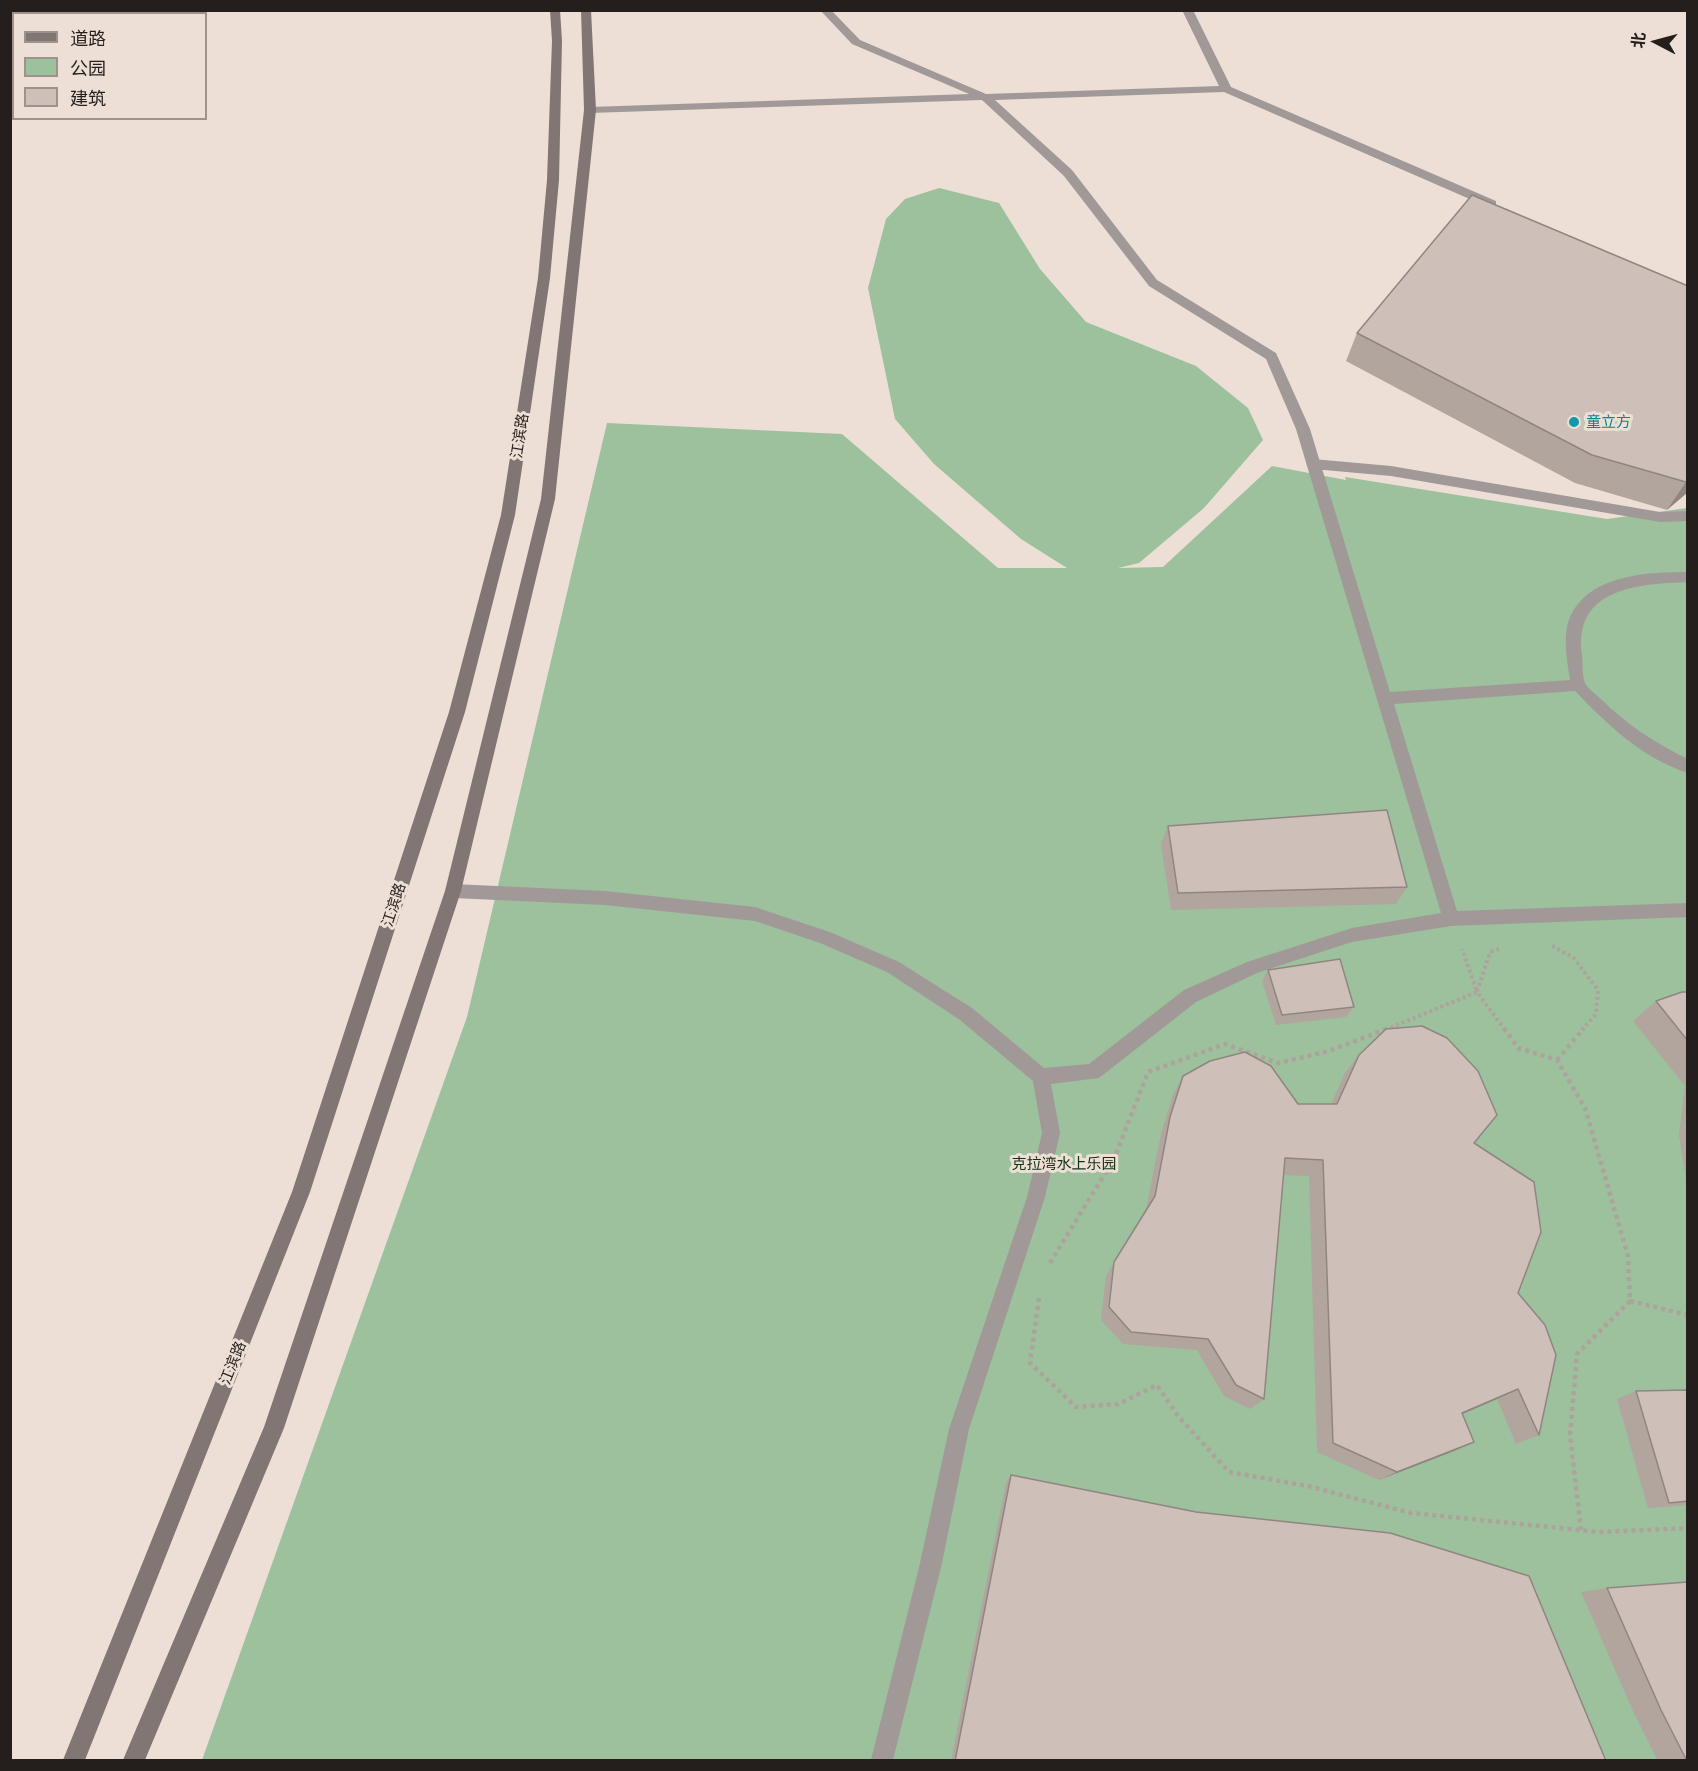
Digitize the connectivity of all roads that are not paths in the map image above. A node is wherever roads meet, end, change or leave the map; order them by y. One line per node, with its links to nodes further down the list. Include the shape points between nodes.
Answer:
1 (555, 10): 19 (main road, 江滨路, via 553,180 544,278 508,515 457,712 301,1192)
2 (586, 10): 7 (main road)
3 (825, 10): 6 (street, via 856,42)
4 (1187, 10): 5 (street)
5 (1226, 89): 6 (street); 8 (street)
6 (985, 97): 7 (street); 9 (street, via 1068,173 1153,282 1271,356 1303,429)
7 (590, 110): 15 (main road, via 548,499)
8 (1501, 208)
9 (1313, 464): 10 (street, via 1391,471 1660,517); 13 (street)
10 (1687, 516)
11 (1688, 577): 12 (street, via 1644,578 1606,589 1579,613 1573,645)
12 (1578, 685): 13 (street); 14 (street, via 1619,727)
13 (1384, 699): 17 (street)
14 (1688, 767)
15 (453, 891): 18 (street, via 605,898 755,914 824,937 894,967 966,1014); 20 (main road, via 274,1428)
16 (1688, 910): 17 (street)
17 (1451, 920): 18 (street, via 1352,934 1253,967 1190,996 1093,1072)
18 (1041, 1077): 21 (street, via 1051,1133 1036,1197 959,1429)
19 (74, 1761)
20 (134, 1761)
21 (882, 1761)

